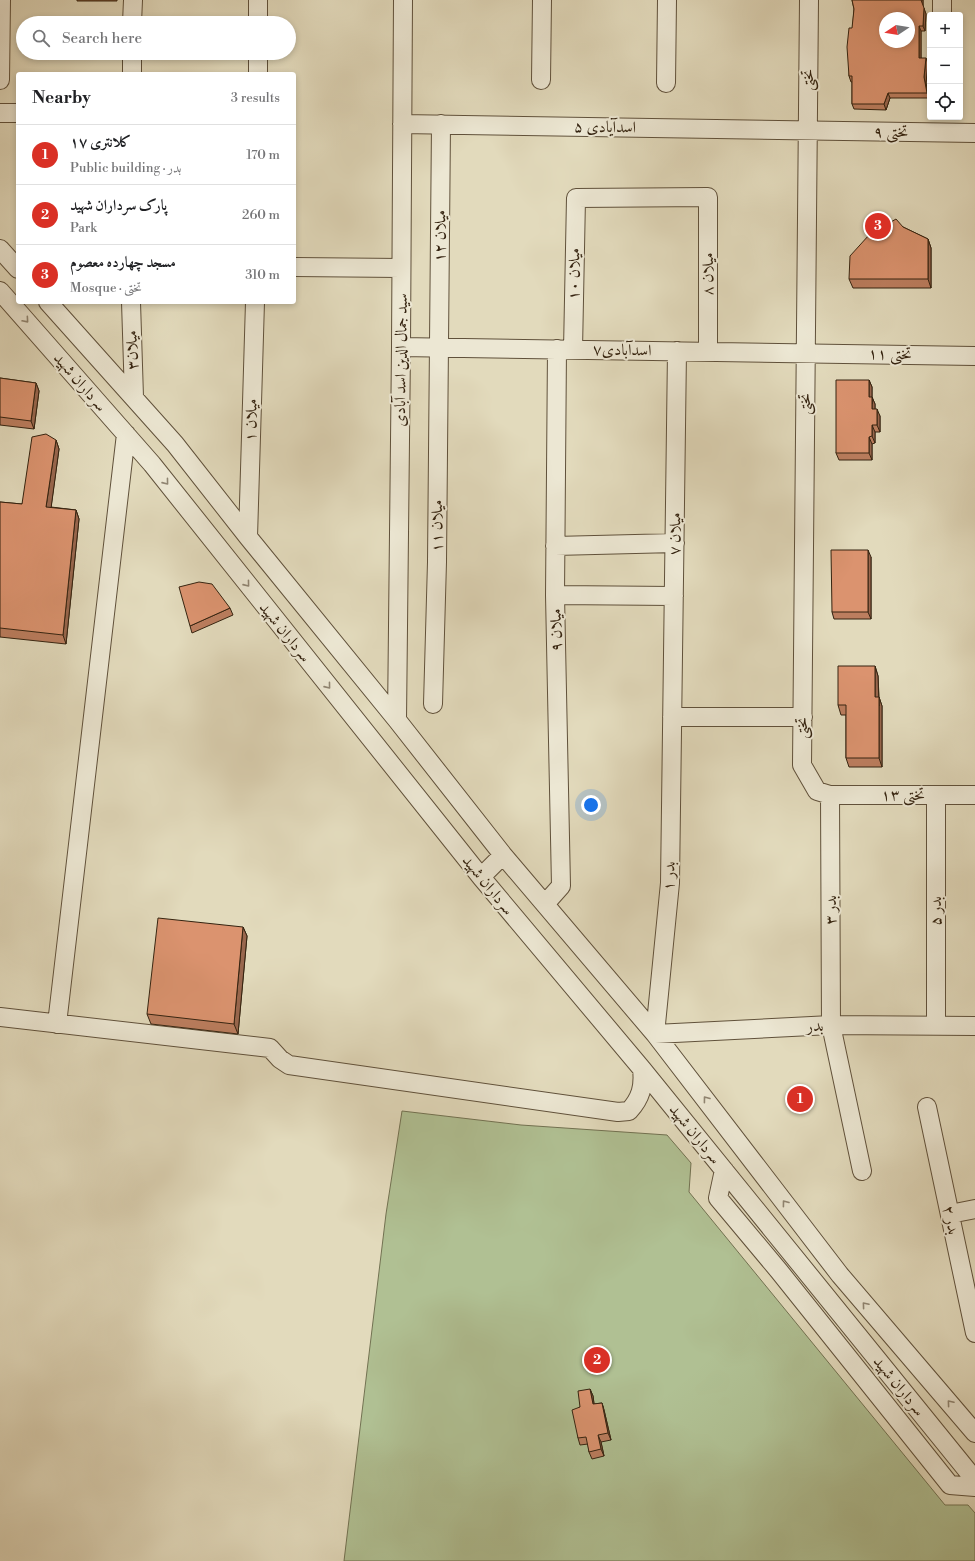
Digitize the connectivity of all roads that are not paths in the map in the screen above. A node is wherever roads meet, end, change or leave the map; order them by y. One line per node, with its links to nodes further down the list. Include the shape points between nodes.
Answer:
1 (1, 0): 16 (street)
2 (133, 0): 10 (street)
3 (258, 0): 11 (street)
4 (403, 0): 21 (street, سید جمال الدین اسد آبادی)
5 (542, 0): 17 (street)
6 (667, 0): 18 (street)
7 (809, 0): 23 (street, تختی)
8 (942, 0): 9 (street)
9 (942, 12)
10 (132, 16)
11 (258, 16)
12 (132, 60): 14 (street)
13 (258, 60): 15 (street)
14 (132, 72)
15 (258, 72)
16 (0, 80)
17 (541, 80)
18 (666, 83)
19 (0, 113): 20 (street)
20 (16, 113)
21 (402, 124): 22 (street, اسدآیادی ۵); 29 (street, سید جمال الدین اسد آبادی)
22 (441, 124): 23 (street, اسدآیادی ۵); 35 (street, میلان ۱۲)
23 (808, 131): 24 (street, تختی ۹); 39 (street, تختی)
24 (975, 133)
25 (576, 198): 36 (street, میلان ۱۰); 38 (street, میلان ۸, via 708,197)
26 (0, 249): 27 (street)
27 (16, 267)
28 (296, 267): 29 (street)
29 (401, 268): 34 (street, سید جمال الدین اسد آبادی)
30 (3, 296): 42 (street, سرداران شهید, one-way to 42)
31 (50, 304): 41 (street, سرداران شهید)
32 (131, 304): 41 (street, میلان۳)
33 (254, 304): 45 (street, میلان ۱)
34 (401, 347): 35 (street); 53 (street, سید جمال الدین اسد آبادی)
35 (439, 348): 36 (street, اسدآبادی۷); 50 (street, میلان ۱۱)
36 (565, 350): 37 (street, اسدآبادی۷); 47 (street, میلان ۹)
37 (677, 351): 38 (street, اسدآبادی۷); 46 (street, میلان ۷)
38 (708, 352): 39 (street, اسدآبادی۷)
39 (806, 353): 40 (street, تختی ۱۱); 52 (street, تختی)
40 (975, 356)
41 (134, 398): 43 (street, سرداران شهید)
42 (126, 434): 44 (street, سرداران شهید); 61 (street)
43 (175, 444): 44 (street); 45 (street, سرداران شهید)
44 (152, 464): 58 (street, سرداران شهید, one-way to 58)
45 (248, 537): 53 (street, سرداران شهید)
46 (675, 543): 47 (street); 49 (street, میلان ۷)
47 (555, 546): 48 (street, میلان ۹)
48 (555, 595): 49 (street); 59 (street, میلان ۹, via 561,886)
49 (674, 596): 51 (street, میلان ۷)
50 (433, 704)
51 (672, 717): 52 (street); 65 (street, بدر ۱, via 670,883)
52 (803, 717): 54 (street, تختی, via 802,765 817,791)
53 (397, 720): 57 (street, سرداران شهید)
54 (830, 795): 56 (street, تختی ۱۳); 62 (street, بدر ۳)
55 (975, 795): 56 (street, تختی ۱۳)
56 (936, 796): 63 (street, بدر ۵)
57 (503, 855): 58 (street); 59 (street, سرداران شهید)
58 (481, 878): 66 (street, سرداران شهید)
59 (545, 904): 65 (street, سرداران شهید)
60 (0, 1017): 61 (street)
61 (57, 1024): 66 (street, via 270,1048 289,1065 618,1112 629,1111 637,1102 642,1088)
62 (831, 1025): 63 (street, بدر); 65 (street, بدر); 69 (street, بدر ۳)
63 (936, 1026): 64 (street, بدر)
64 (975, 1026)
65 (655, 1034): 73 (street, سرداران شهید, one-way to 65, via 840,1275)
66 (642, 1069): 68 (street, سرداران شهید)
67 (927, 1107): 71 (street, بدر ۲)
68 (724, 1170): 74 (street, سرداران شهید); 75 (street, via 718,1198 950,1485)
69 (862, 1171)
70 (975, 1209): 71 (street)
71 (950, 1214): 72 (street, بدر ۲)
72 (975, 1333)
73 (975, 1433)
74 (975, 1480)
75 (975, 1487)

